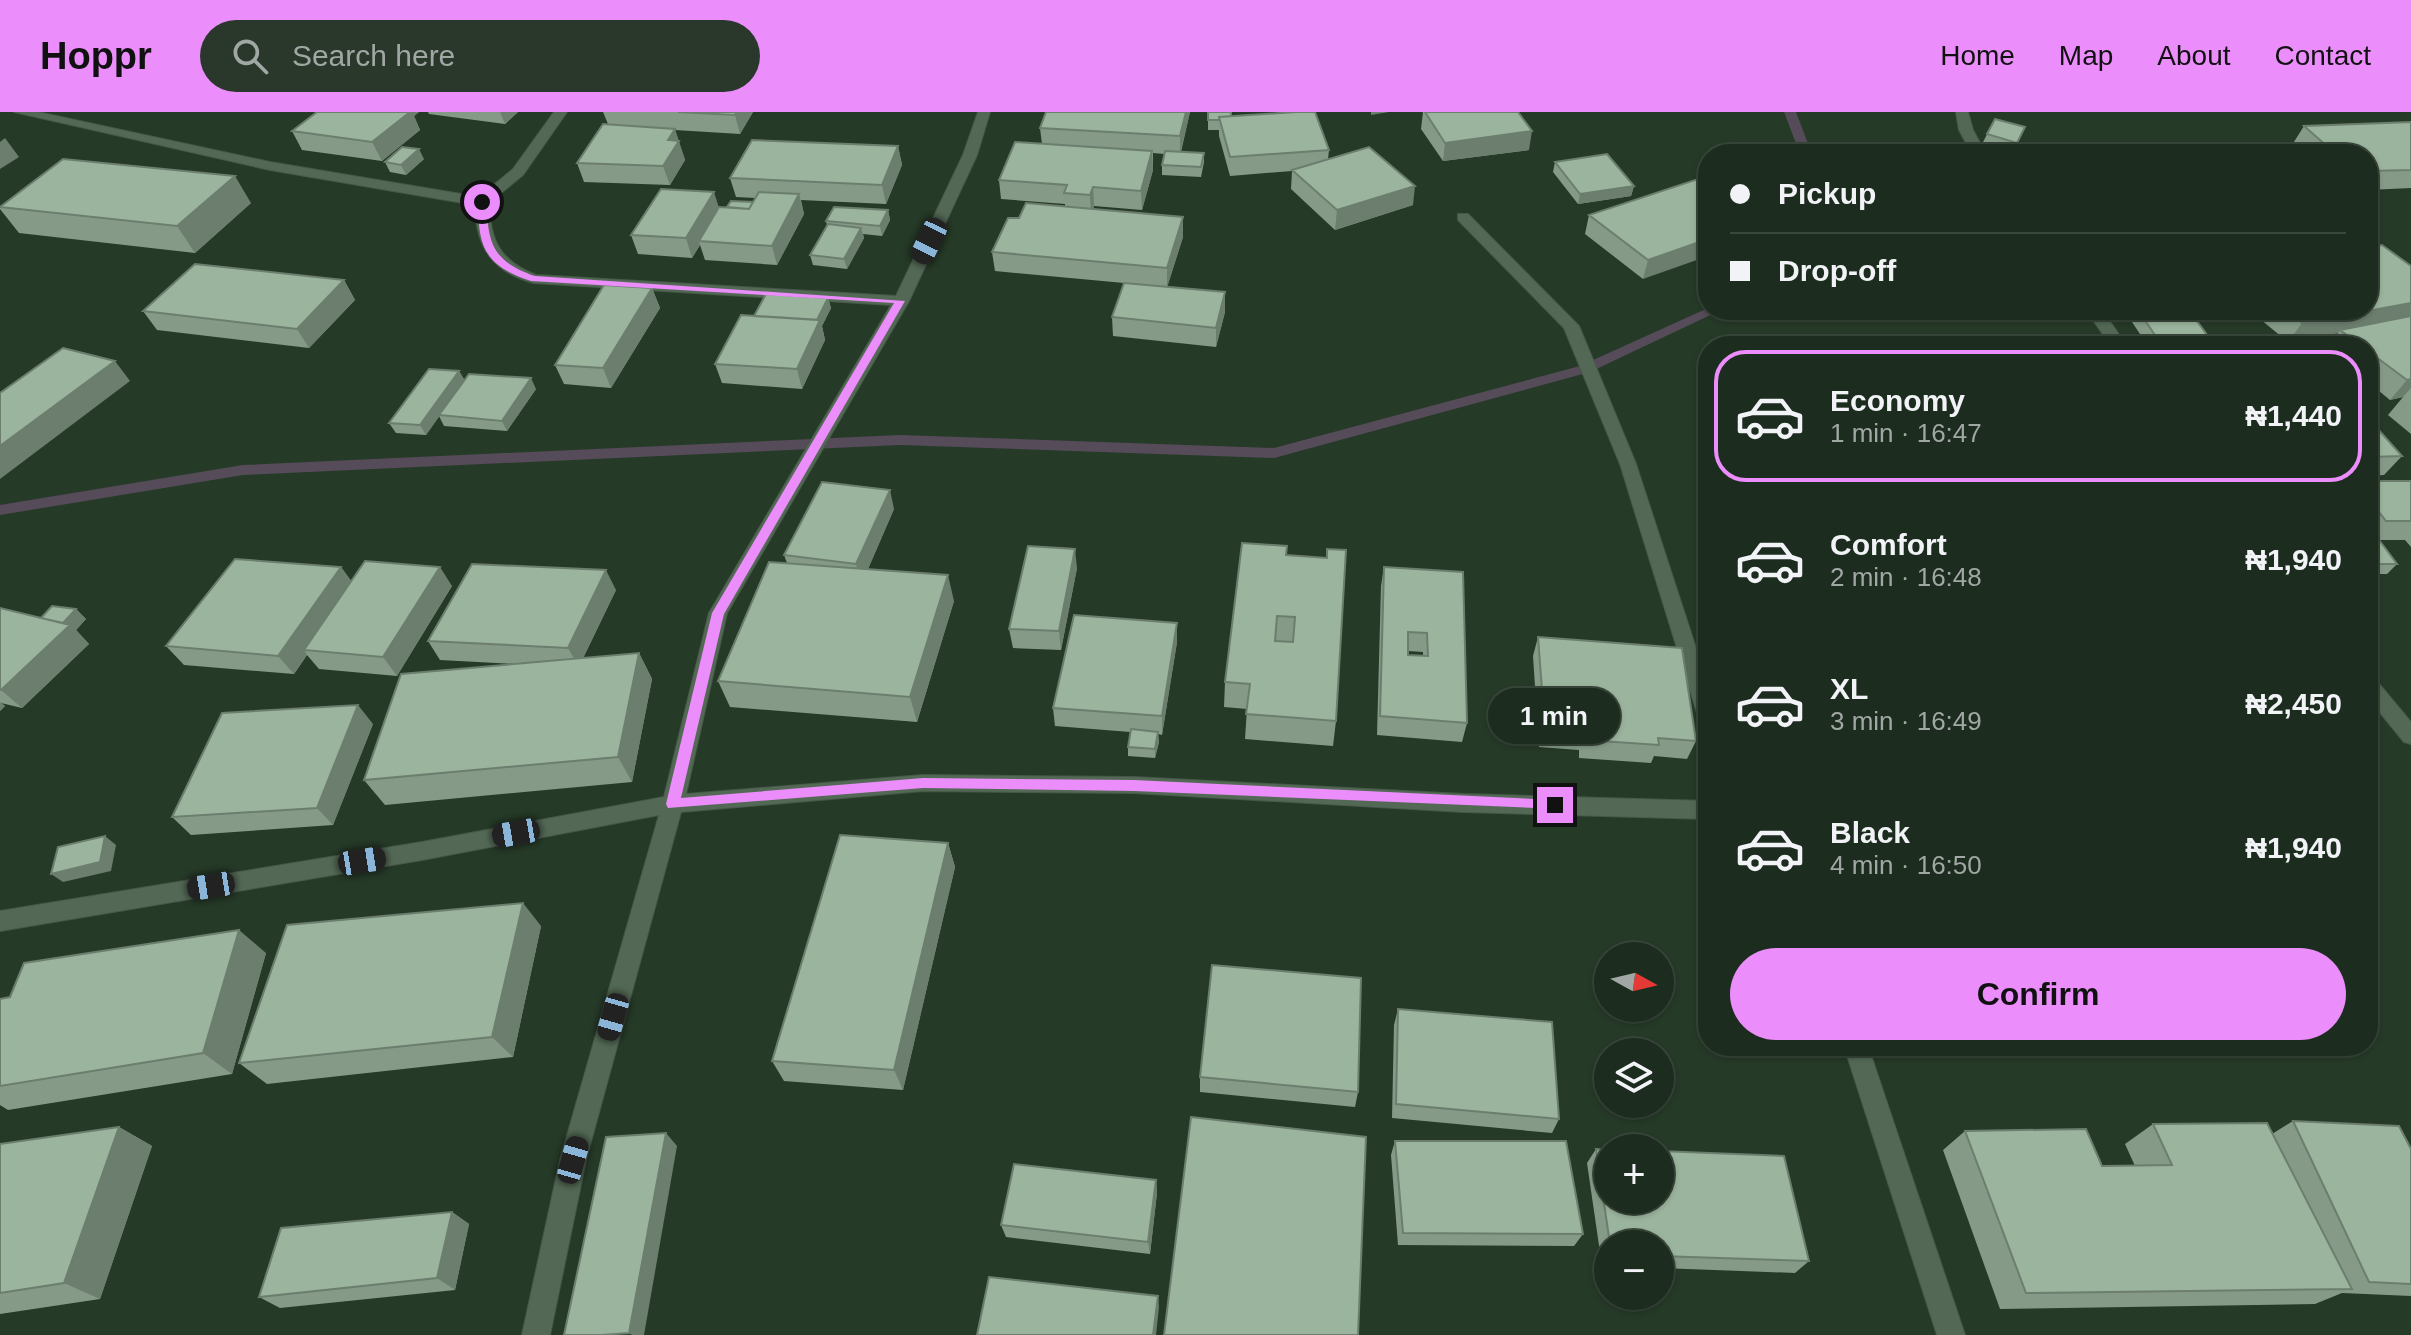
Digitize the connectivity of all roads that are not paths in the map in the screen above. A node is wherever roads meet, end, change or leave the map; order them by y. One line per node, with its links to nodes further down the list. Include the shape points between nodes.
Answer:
1 (20, 112): 5 (street)
2 (561, 112): 7 (street, via 518,172)
3 (984, 112): 9 (street, via 970,155)
4 (1962, 112): 6 (street)
5 (54, 114): 7 (street, via 270,166)
6 (1974, 144)
7 (482, 202): 9 (street, via 482,230 490,250 505,269 534,279)
8 (1463, 217): 10 (street, via 1571,326 1628,464)
9 (901, 301): 13 (street, via 718,613)
10 (1698, 684)
11 (2378, 696): 12 (street)
12 (2411, 736)
13 (673, 804): 14 (street, via 923,783 1134,785); 15 (street); 17 (street, via 573,1160)
14 (1698, 810)
15 (0, 921)
16 (1859, 1056): 18 (street)
17 (536, 1335)
18 (1951, 1335)

